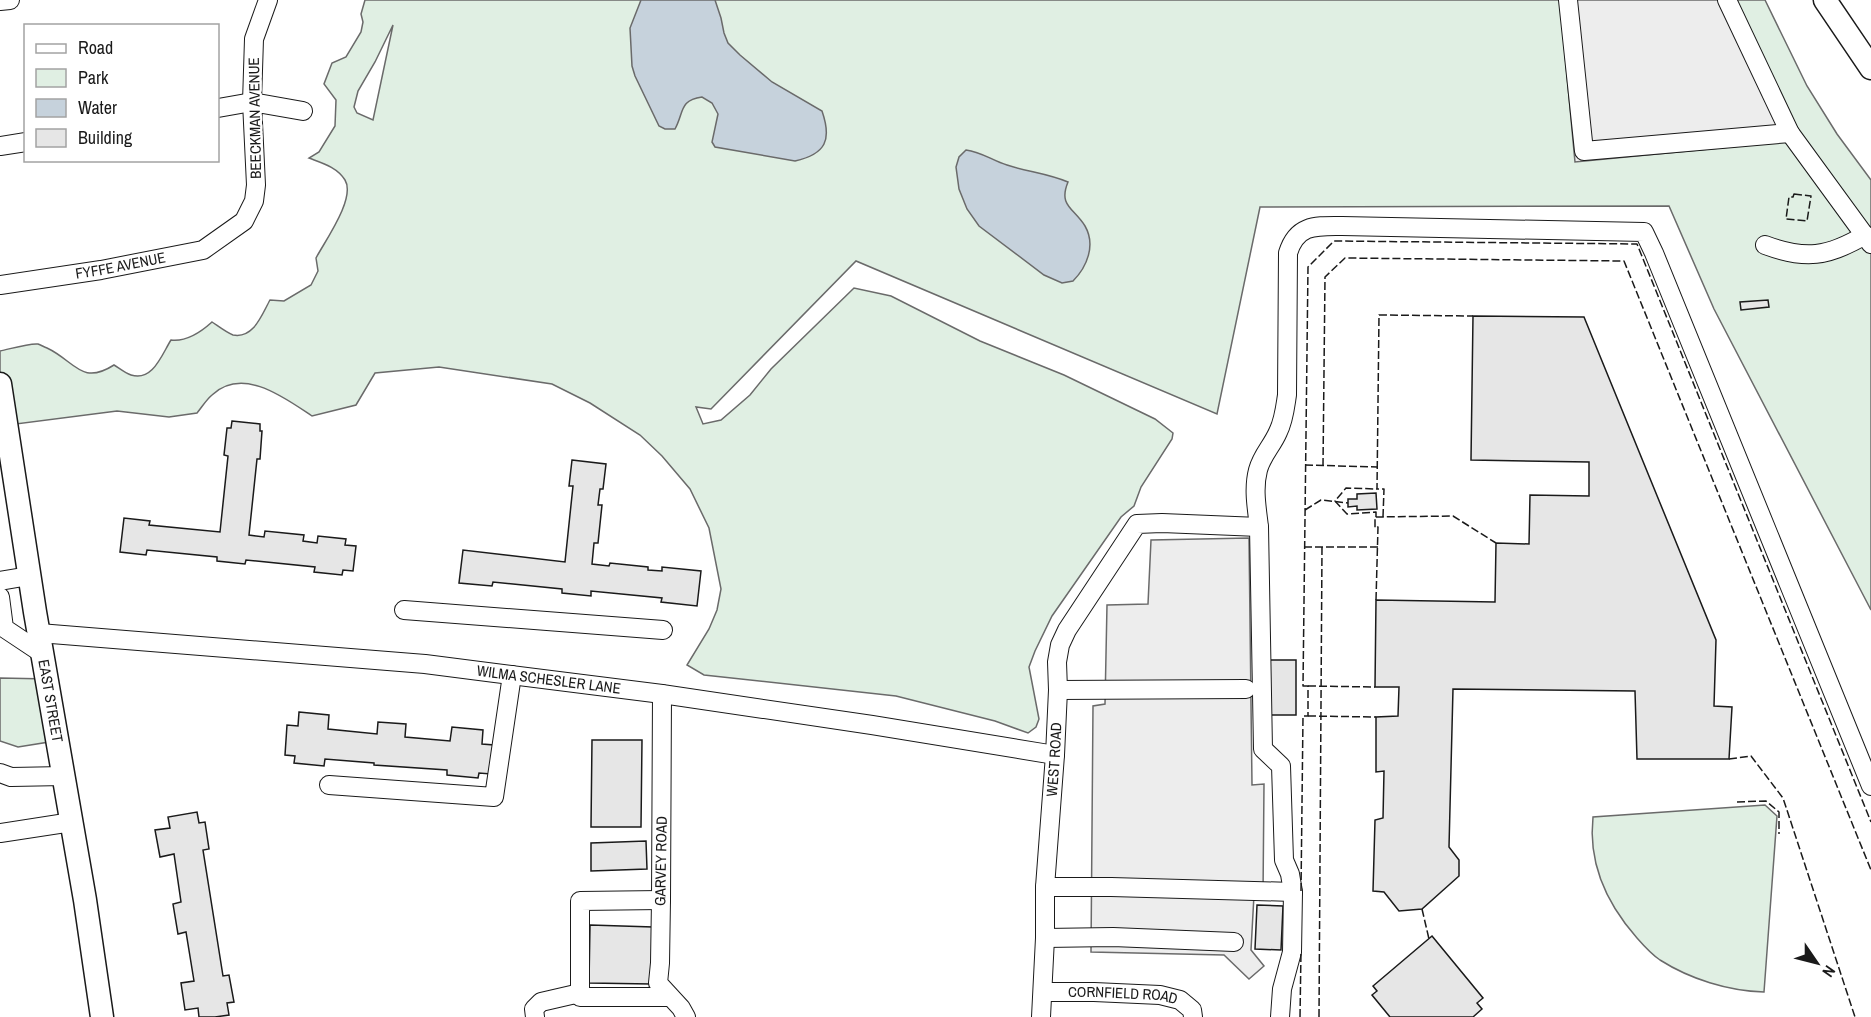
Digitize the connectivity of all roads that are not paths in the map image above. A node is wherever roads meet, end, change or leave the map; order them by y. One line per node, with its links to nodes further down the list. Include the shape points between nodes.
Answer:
1 (10, 0): 6 (street)
2 (268, 0): 8 (street, BEECKMAN AVENUE, via 254,39)
3 (1568, 0): 11 (street, via 1584,151)
4 (1727, 0): 11 (street)
5 (1825, 0): 7 (main road)
6 (0, 1)
7 (1871, 68)
8 (252, 102): 9 (street); 10 (street); 14 (street, BEECKMAN AVENUE, via 254,201 244,221)
9 (219, 108)
10 (303, 111)
11 (1790, 133): 15 (street)
12 (24, 142): 13 (street)
13 (0, 146)
14 (232, 229): 17 (street, FYFFE AVENUE, via 203,250)
15 (1868, 240): 16 (street, via 1814,254 1785,252)
16 (1765, 245)
17 (0, 285)
18 (0, 384): 20 (main road, EAST STREET)
19 (1259, 527): 28 (street, WEST ROAD, via 1137,524 1067,630 1057,662); 34 (street, via 1258,472 1278,433 1287,395 1288,253 1296,236 1324,226 1644,232); 38 (street, via 1263,749 1281,766 1284,860)
20 (29, 576): 21 (street); 25 (main road, EAST STREET)
21 (0, 581)
22 (0, 597): 25 (street, via 4,628)
23 (404, 610): 24 (street)
24 (663, 630)
25 (41, 643): 26 (street, WILMA SCHESLER LANE, via 413,663); 32 (main road, EAST STREET)
26 (512, 675): 29 (street, WILMA SCHESLER LANE); 33 (street, via 495,797)
27 (1246, 689): 28 (street)
28 (1058, 690): 30 (street, WEST ROAD)
29 (662, 694): 30 (street, WILMA SCHESLER LANE); 39 (street, GARVEY ROAD)
30 (1055, 755): 37 (street, WEST ROAD)
31 (0, 773): 32 (street, via 11,777)
32 (64, 776): 35 (main road, EAST STREET)
33 (329, 785)
34 (1871, 786)
35 (72, 822): 36 (street); 45 (main road, EAST STREET)
36 (0, 832)
37 (1045, 887): 38 (street); 40 (street, WEST ROAD)
38 (1293, 892): 50 (street, via 1292,952 1282,989)
39 (661, 900): 43 (street, via 580,901); 44 (street, GARVEY ROAD, via 658,983)
40 (1045, 938): 41 (street); 42 (street, WEST ROAD)
41 (1234, 942)
42 (1043, 992): 48 (street, WEST ROAD); 49 (street, CORNFIELD ROAD, via 1160,995 1180,1000 1192,1010)
43 (580, 993): 44 (street, via 580,997); 46 (street, via 541,1002 534,1009)
44 (670, 997): 47 (street, GARVEY ROAD)
45 (102, 1017)
46 (534, 1017)
47 (686, 1017)
48 (1041, 1017)
49 (1193, 1017)
50 (1280, 1017)

